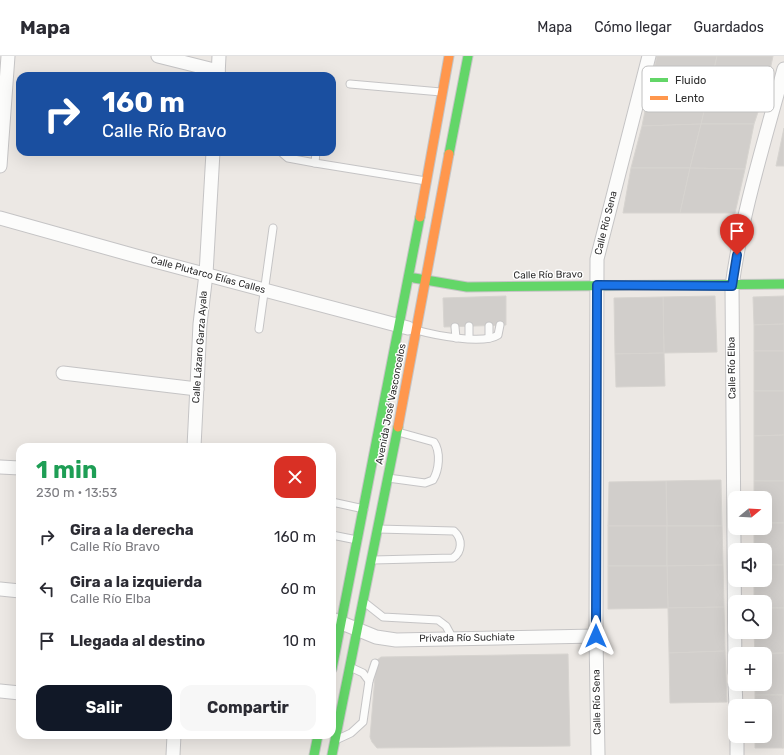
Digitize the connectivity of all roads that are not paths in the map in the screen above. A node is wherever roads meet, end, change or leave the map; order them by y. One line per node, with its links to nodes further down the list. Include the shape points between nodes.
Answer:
1 (8, 56): 14 (street)
2 (158, 56): 9 (street)
3 (220, 56): 10 (street)
4 (449, 56): 13 (main road, Avenida José Vasconcelos)
5 (468, 56): 22 (main road, Avenida José Vasconcelos)
6 (649, 56): 7 (street, Calle Río Sena)
7 (646, 66)
8 (784, 69): 15 (street, Calle Río Elba)
9 (211, 72)
10 (218, 72)
11 (642, 83): 29 (street, Calle Río Sena, via 597,259)
12 (350, 84): 13 (lane)
13 (443, 92): 22 (main road, Avenida José Vasconcelos)
14 (2, 105): 21 (street)
15 (774, 106)
16 (772, 112): 30 (street, Calle Río Elba, via 752,186)
17 (213, 156): 25 (street, Calle Lázaro Garza Ayala)
18 (286, 156): 20 (lane)
19 (316, 156): 20 (lane)
20 (315, 163): 22 (lane)
21 (0, 166)
22 (435, 182): 26 (main road, Avenida José Vasconcelos); 27 (main road, Avenida José Vasconcelos)
23 (0, 218): 25 (street, Calle Plutarco Elías Calles)
24 (272, 228): 32 (lane)
25 (206, 274): 32 (street, Calle Plutarco Elías Calles); 45 (street, Calle Lázaro Garza Ayala, via 200,324)
26 (408, 277): 27 (main road, Calle Río Bravo); 35 (main road, Avenida José Vasconcelos)
27 (426, 280): 31 (main road, Calle Río Bravo, via 454,289); 40 (main road, Avenida José Vasconcelos)
28 (784, 284): 30 (main road, Calle Río Bravo)
29 (597, 285): 30 (main road, Calle Río Bravo); 31 (main road, Calle Río Bravo, via 499,292); 62 (street, Calle Río Sena)
30 (732, 286): 64 (street, Calle Río Elba)
31 (467, 287): 33 (lane)
32 (264, 290): 35 (street, Calle Plutarco Elías Calles); 39 (lane)
33 (467, 297)
34 (500, 325): 43 (lane, via 498,335)
35 (400, 326): 40 (street, Calle Plutarco Elías Calles); 52 (main road, Avenida José Vasconcelos)
36 (469, 326): 42 (lane)
37 (489, 326): 43 (lane)
38 (456, 327): 41 (lane)
39 (259, 329)
40 (416, 330): 41 (lane); 46 (main road, Avenida José Vasconcelos)
41 (456, 338): 42 (lane)
42 (469, 338): 43 (lane)
43 (489, 338)
44 (63, 373): 45 (street)
45 (197, 389): 47 (street, Calle Lázaro Garza Ayala)
46 (396, 432): 50 (main road, Avenida José Vasconcelos); 50 (lane, via 434,442 438,452 437,475 434,480 425,483)
47 (194, 443)
48 (0, 467): 49 (street)
49 (16, 468)
50 (388, 478): 53 (main road, Avenida José Vasconcelos)
51 (336, 503): 52 (lane)
52 (364, 509): 55 (main road, Avenida José Vasconcelos)
53 (378, 530): 56 (main road, Avenida José Vasconcelos); 56 (lane, via 454,532 458,535 460,545 457,555 453,558)
54 (336, 536): 55 (lane)
55 (358, 540): 60 (main road, Avenida José Vasconcelos)
56 (372, 560): 59 (main road, Avenida José Vasconcelos)
57 (0, 589): 58 (street)
58 (16, 590)
59 (364, 601): 61 (main road, Avenida José Vasconcelos); 63 (lane, via 383,617 438,620 446,626)
60 (337, 621): 61 (street, Privada Río Suchiate)
61 (358, 631): 63 (street, Privada Río Suchiate, via 396,640); 66 (main road, Avenida José Vasconcelos)
62 (596, 636): 63 (street, Privada Río Suchiate); 78 (street, Calle Río Sena)
63 (453, 639)
64 (735, 647)
65 (375, 663): 67 (lane)
66 (350, 667): 67 (lane, via 363,673); 70 (main road, Avenida José Vasconcelos)
67 (369, 681): 73 (lane, via 363,722 351,733)
68 (0, 691): 69 (street)
69 (16, 693)
70 (336, 736)
71 (174, 739): 75 (street)
72 (317, 739): 76 (main road)
73 (335, 741): 77 (main road, Avenida José Vasconcelos)
74 (737, 743): 79 (street)
75 (173, 755)
76 (314, 755)
77 (332, 755)
78 (598, 755)
79 (737, 755)

